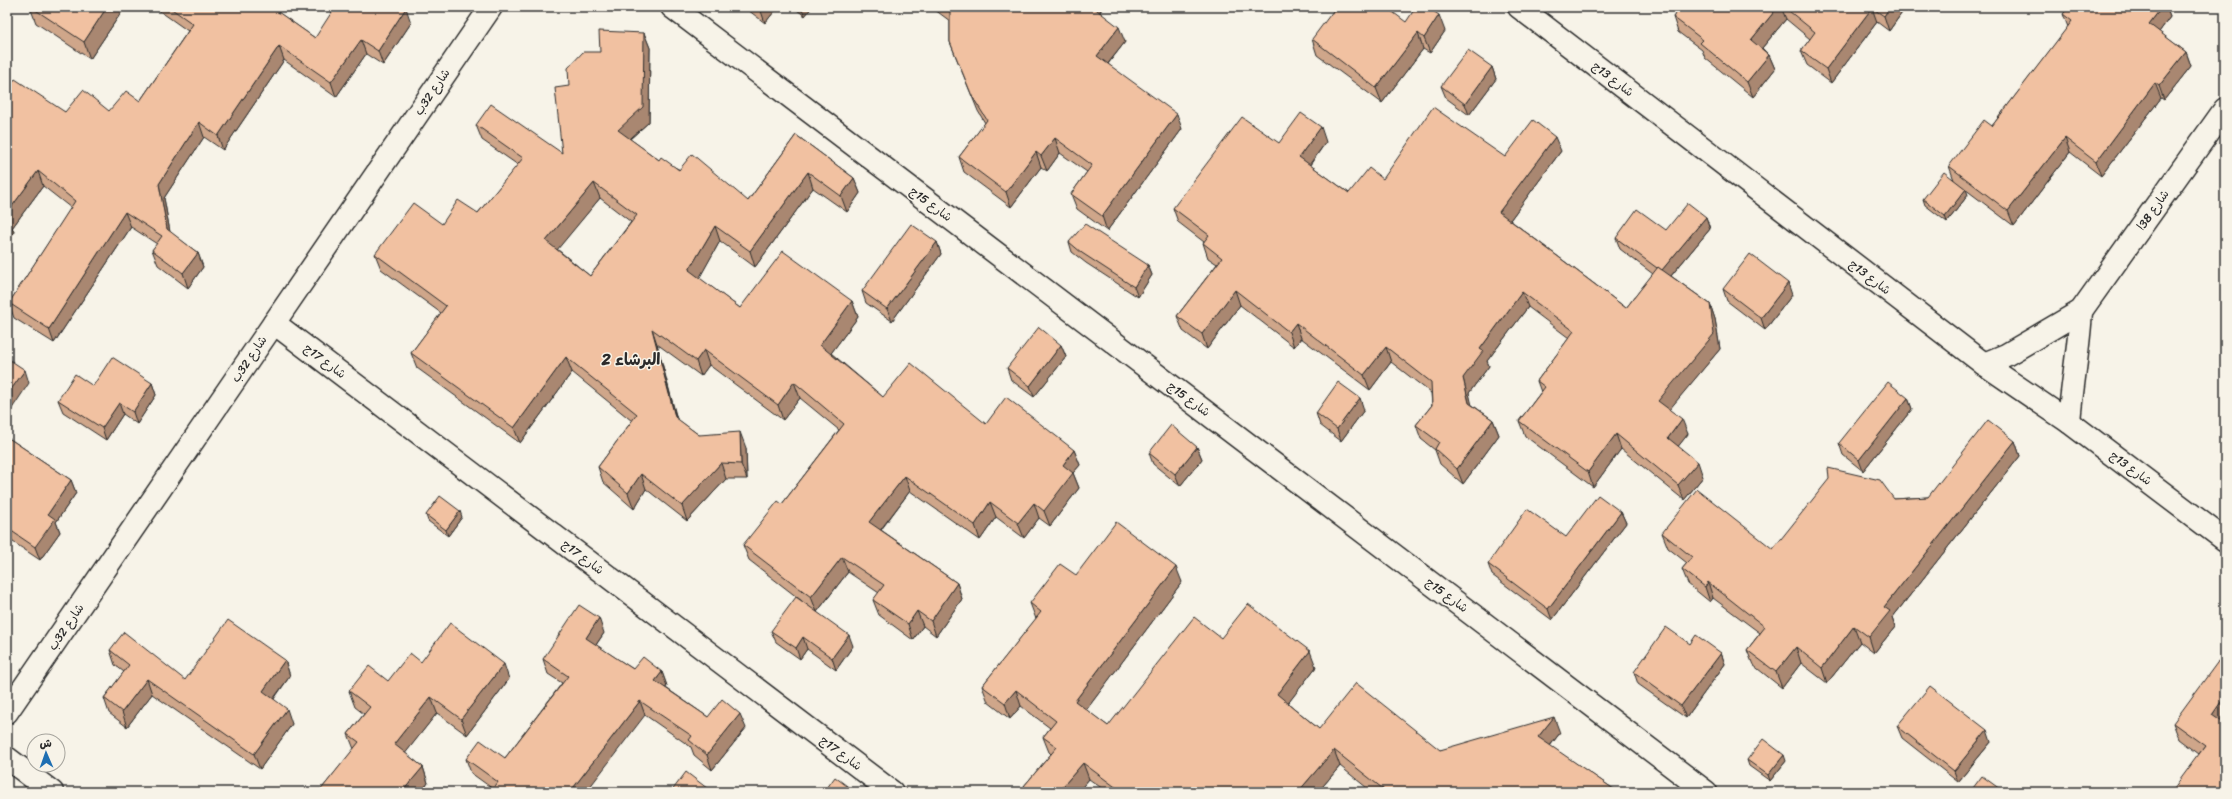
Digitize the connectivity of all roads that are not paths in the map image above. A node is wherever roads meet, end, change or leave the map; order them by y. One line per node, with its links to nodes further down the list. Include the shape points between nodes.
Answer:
1 (491, 7): 6 (street, شارع 32ب)
2 (672, 7): 14 (street, شارع 15ج)
3 (1519, 7): 7 (street, شارع 13ج)
4 (2225, 109): 5 (street, شارع 38ا)
5 (2081, 311): 7 (street, شارع 38ا, via 2006,356); 8 (street)
6 (274, 323): 10 (street, شارع 32ب); 13 (street, شارع 17ج)
7 (1984, 364): 8 (street, شارع 13ج)
8 (2069, 422): 9 (street, شارع 13ج)
9 (2225, 540)
10 (7, 712)
11 (7, 758): 12 (street)
12 (52, 792)
13 (892, 792)
14 (1706, 792)

